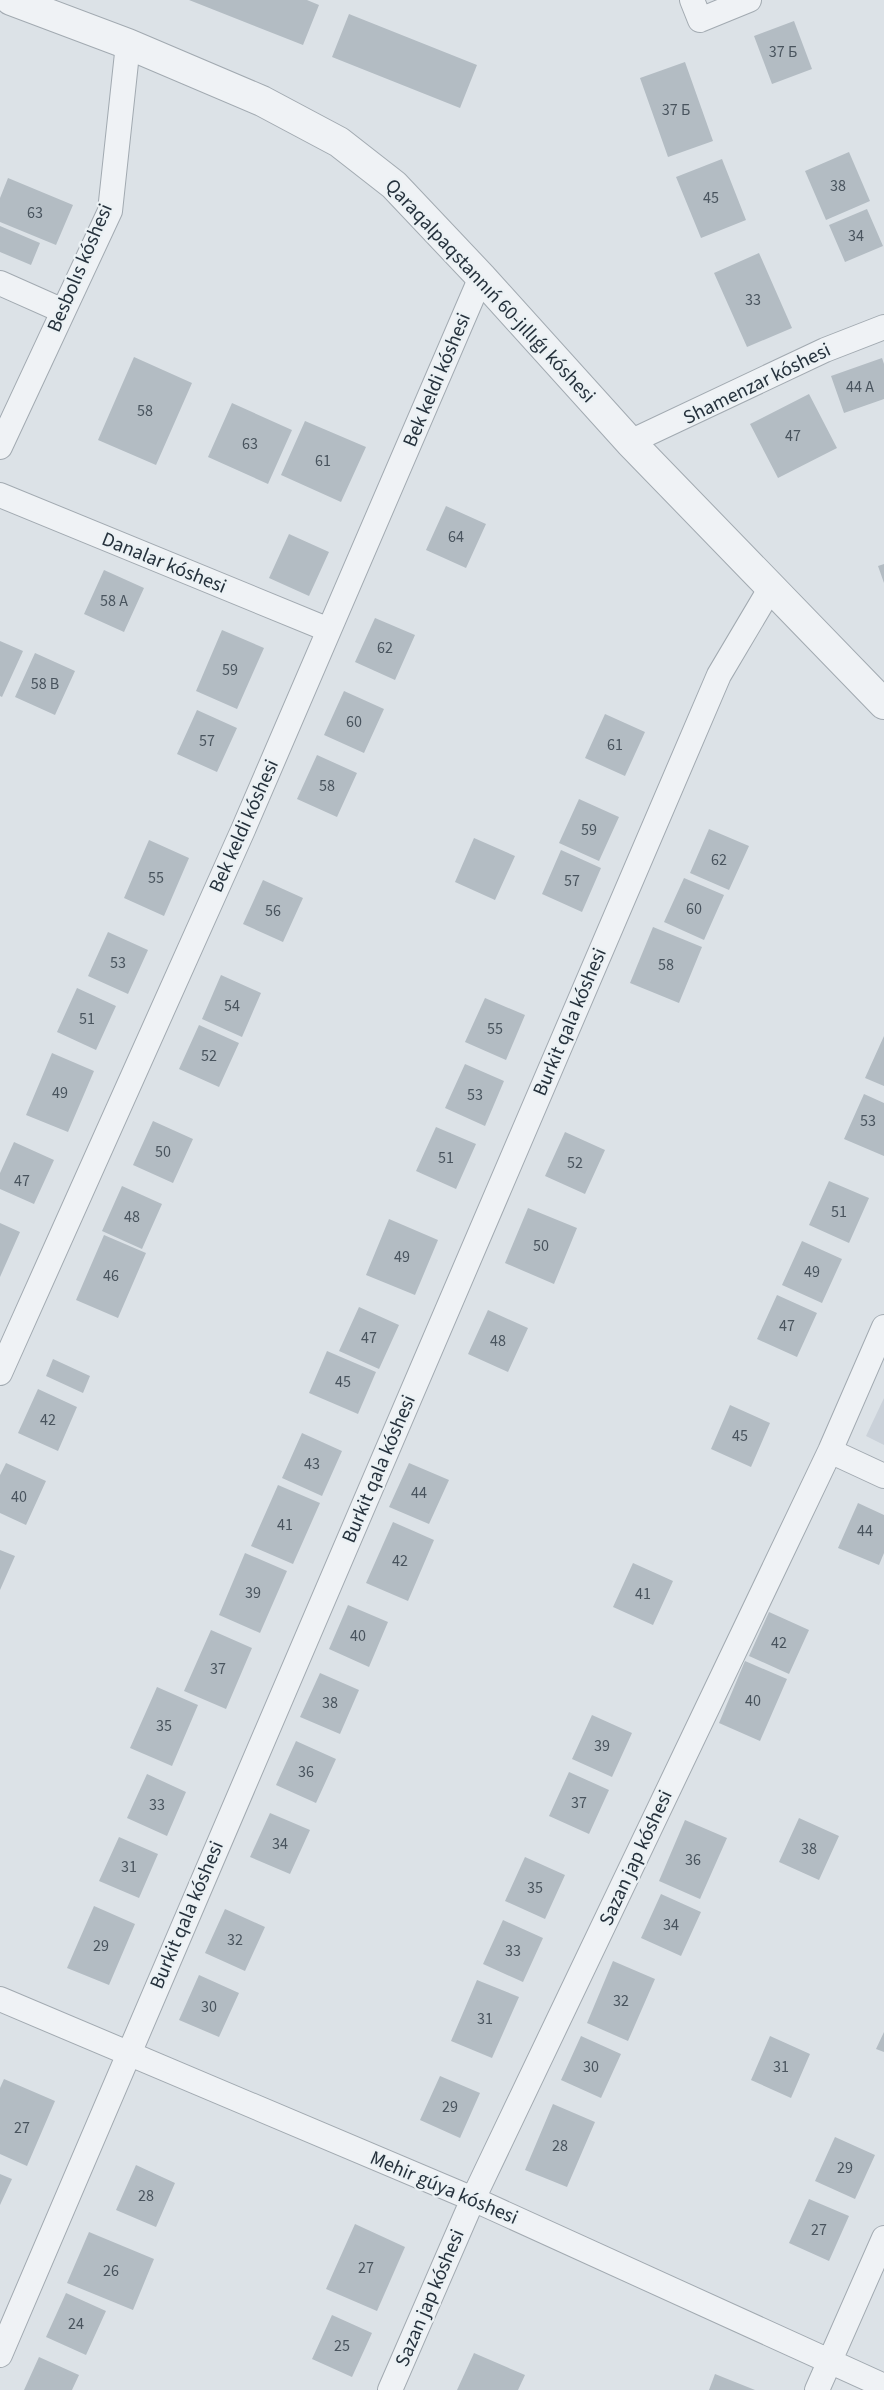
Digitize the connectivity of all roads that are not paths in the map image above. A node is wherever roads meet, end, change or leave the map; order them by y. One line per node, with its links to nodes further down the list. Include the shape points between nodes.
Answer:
1 (11, 0): 4 (street, Qaraqalpaqstannıń 60-jıllıǵı kóshesi)
2 (749, 0): 3 (street)
3 (696, 10)
4 (128, 44): 5 (street, Qaraqalpaqstannıń 60-jıllıǵı kóshesi, via 262,101 339,142 394,184); 7 (street, Besbolıs kóshesi, via 110,212)
5 (481, 277): 9 (street, Qaraqalpaqstannıń 60-jıllıǵı kóshesi); 13 (street, Bek keldi kóshesi)
6 (0, 283): 7 (street)
7 (63, 311): 10 (street, Besbolıs kóshesi)
8 (884, 327): 9 (street, Shamenzar kóshesi, via 825,350)
9 (630, 442): 12 (street, Qaraqalpaqstannıń 60-jıllıǵı kóshesi)
10 (0, 447)
11 (0, 495): 13 (street, Danalar kóshesi)
12 (770, 588): 14 (street, Qaraqalpaqstannıń 60-jıllıǵı kóshesi); 20 (street, Burkit qala kóshesi, via 719,675)
13 (329, 630): 16 (street, Bek keldi kóshesi)
14 (879, 692)
15 (884, 1327): 17 (street, Sazan jap kóshesi)
16 (0, 1373)
17 (830, 1451): 18 (street); 21 (street, Sazan jap kóshesi)
18 (884, 1476)
19 (0, 1999): 20 (street, Mehir gúyа kóshesi)
20 (129, 2052): 21 (street, Mehir gúyа kóshesi); 23 (street, Burkit qala kóshesi)
21 (473, 2199): 24 (street, Mehir gúyа kóshesi); 26 (street, Sazan jap kóshesi)
22 (884, 2238): 24 (street)
23 (0, 2355)
24 (830, 2361): 25 (street, Mehir gúyа kóshesi); 27 (street)
25 (884, 2386)
26 (390, 2390)
27 (817, 2390)

